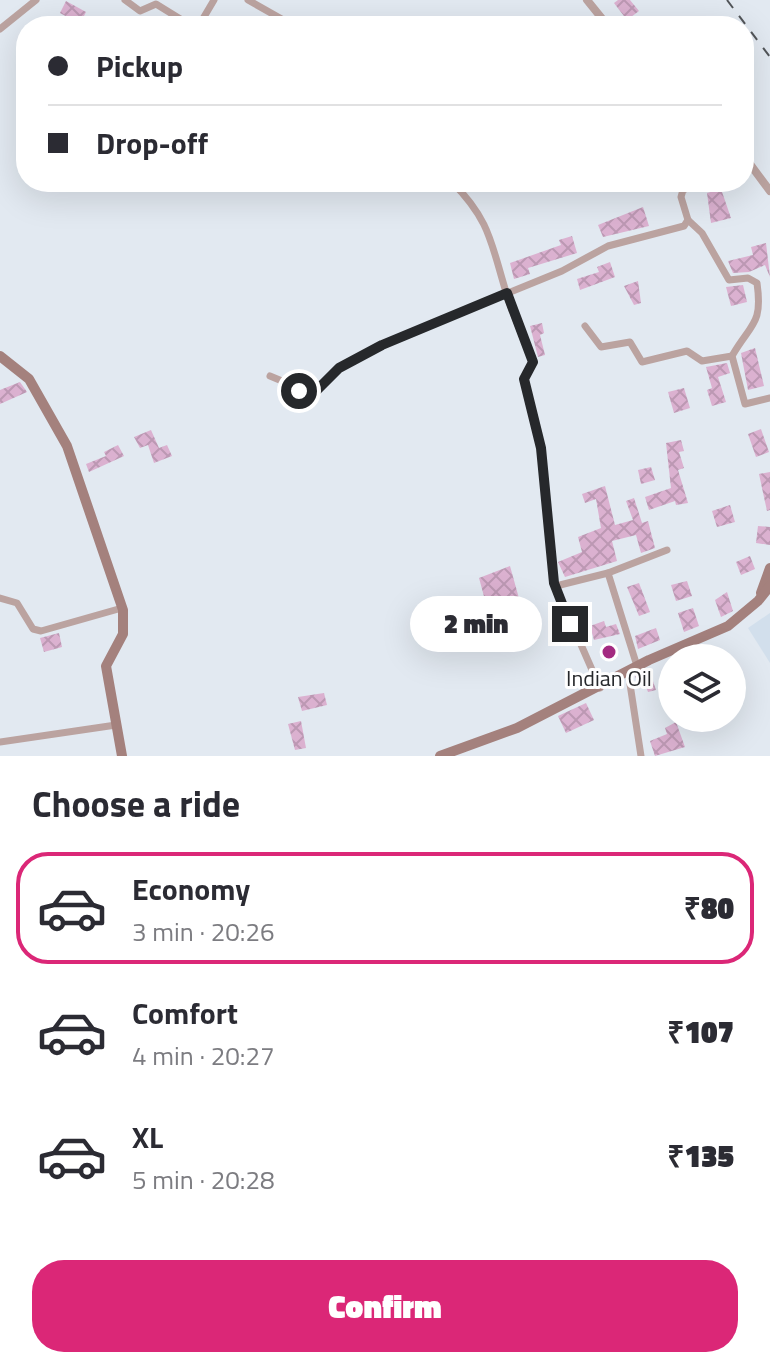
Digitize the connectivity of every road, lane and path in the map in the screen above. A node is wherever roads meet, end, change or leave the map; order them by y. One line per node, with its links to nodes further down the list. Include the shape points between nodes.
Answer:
1 (36, 0): 5 (street)
2 (125, 0): 7 (street, via 140,11 156,4)
3 (248, 0): 8 (street)
4 (587, 0): 9 (street)
5 (16, 16)
6 (16, 16): 10 (street)
7 (175, 16)
8 (276, 16)
9 (600, 16)
10 (0, 29)
11 (754, 176): 12 (street)
12 (770, 191)
13 (462, 192): 16 (street, via 489,229)
14 (682, 192): 15 (street)
15 (688, 220): 16 (street, via 684,226 608,246); 19 (street, via 702,233 729,280 748,278 757,283 758,321)
16 (507, 293): 20 (street, via 382,345 339,368 313,394); 25 (street, via 533,362 524,379 541,448)
17 (585, 326): 19 (street, via 601,347 630,342 642,362 687,351 702,361)
18 (0, 356): 29 (main road, via 29,379 67,446)
19 (732, 356): 21 (street, via 745,404)
20 (270, 376)
21 (770, 398)
22 (667, 550): 24 (street)
23 (770, 568): 28 (main road)
24 (608, 573): 25 (street); 30 (street)
25 (556, 586): 31 (street)
26 (770, 586): 28 (main road)
27 (0, 598): 29 (street, via 17,603 33,629 41,631)
28 (758, 601): 30 (main road, via 728,626)
29 (122, 608): 32 (main road, via 123,634 106,666)
30 (633, 668): 31 (main road); 36 (street)
31 (600, 688): 35 (main road, via 517,728)
32 (116, 725): 33 (street); 34 (main road)
33 (0, 742)
34 (122, 756)
35 (440, 756)
36 (641, 756)

